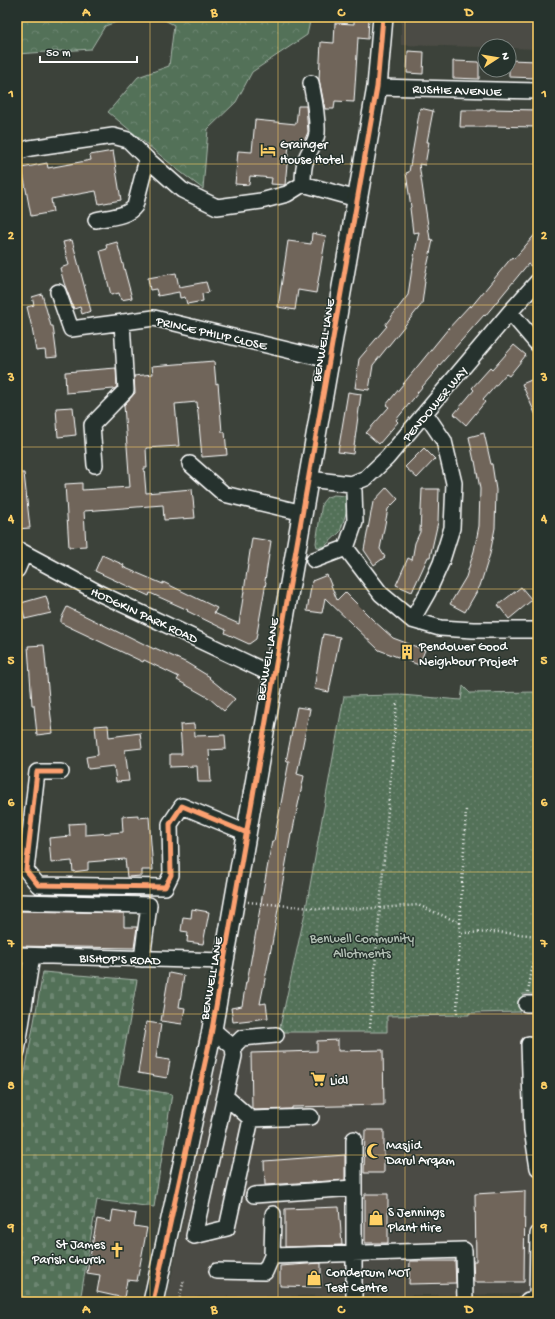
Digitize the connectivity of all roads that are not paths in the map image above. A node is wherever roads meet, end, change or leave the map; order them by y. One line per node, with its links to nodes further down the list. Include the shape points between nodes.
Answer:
1 (383, 17): 3 (main road, BENWELL LANE)
2 (312, 83): 7 (street, via 317,134 306,158)
3 (377, 87): 4 (street, RUSHIE AVENUE); 8 (main road, BENWELL LANE)
4 (538, 91)
5 (17, 152): 6 (street, via 113,136 128,140)
6 (146, 159): 7 (street, via 182,190 217,207 261,201 287,194); 9 (street, via 135,206 125,214)
7 (303, 184): 8 (street)
8 (357, 199): 15 (main road, BENWELL LANE)
9 (96, 220)
10 (538, 281): 12 (street, PENDOWER WAY)
11 (58, 292): 13 (street, PRINCE PHILIP CLOSE, via 71,329)
12 (510, 312): 14 (street); 16 (street, PENDOWER WAY)
13 (122, 322): 15 (street, PRINCE PHILIP CLOSE, via 154,318); 18 (street, via 126,390 92,425)
14 (538, 345)
15 (330, 360): 19 (main road, BENWELL LANE)
16 (425, 413): 19 (street, PENDOWER WAY, via 387,458 366,478 351,484); 26 (street, via 444,441 454,484 452,528 441,564)
17 (190, 464): 21 (street, via 224,494)
18 (95, 465)
19 (309, 479): 21 (main road, BENWELL LANE)
20 (354, 491): 22 (street, via 355,522)
21 (303, 513): 28 (main road, BENWELL LANE)
22 (346, 548): 24 (street); 26 (street, via 380,594)
23 (21, 552): 25 (street); 28 (street, HODGKIN PARK ROAD, via 101,594)
24 (314, 560)
25 (17, 570)
26 (412, 620): 27 (street, via 440,628)
27 (538, 630)
28 (275, 676): 30 (main road, BENWELL LANE)
29 (61, 772): 30 (street, via 37,772 26,870 38,885 165,887 171,876 170,824 182,806)
30 (247, 833): 34 (main road, BENWELL LANE)
31 (17, 902): 33 (street, via 149,905)
32 (24, 956): 33 (street, BISHOP'S ROAD); 35 (street)
33 (142, 959): 34 (street, BISHOP'S ROAD)
34 (224, 961): 36 (main road, BENWELL LANE)
35 (20, 1012): 40 (street)
36 (212, 1030): 39 (street); 53 (main road, BENWELL LANE)
37 (276, 1035): 39 (street, via 242,1038)
38 (529, 1044): 45 (street, via 532,1130)
39 (233, 1047): 41 (street, via 234,1056)
40 (17, 1051)
41 (225, 1096): 43 (street); 43 (street, via 194,1236 227,1228)
42 (311, 1117): 43 (street)
43 (251, 1119)
44 (354, 1139): 46 (street)
45 (538, 1168)
46 (354, 1188): 47 (street); 50 (street)
47 (254, 1195)
48 (273, 1214): 51 (street)
49 (538, 1234): 57 (street)
50 (354, 1254): 51 (street); 54 (street); 55 (street, via 464,1250)
51 (272, 1256): 52 (street, via 265,1272)
52 (217, 1271)
53 (153, 1302)
54 (354, 1302)
55 (465, 1302)
56 (529, 1302): 57 (main road)
57 (538, 1302)

